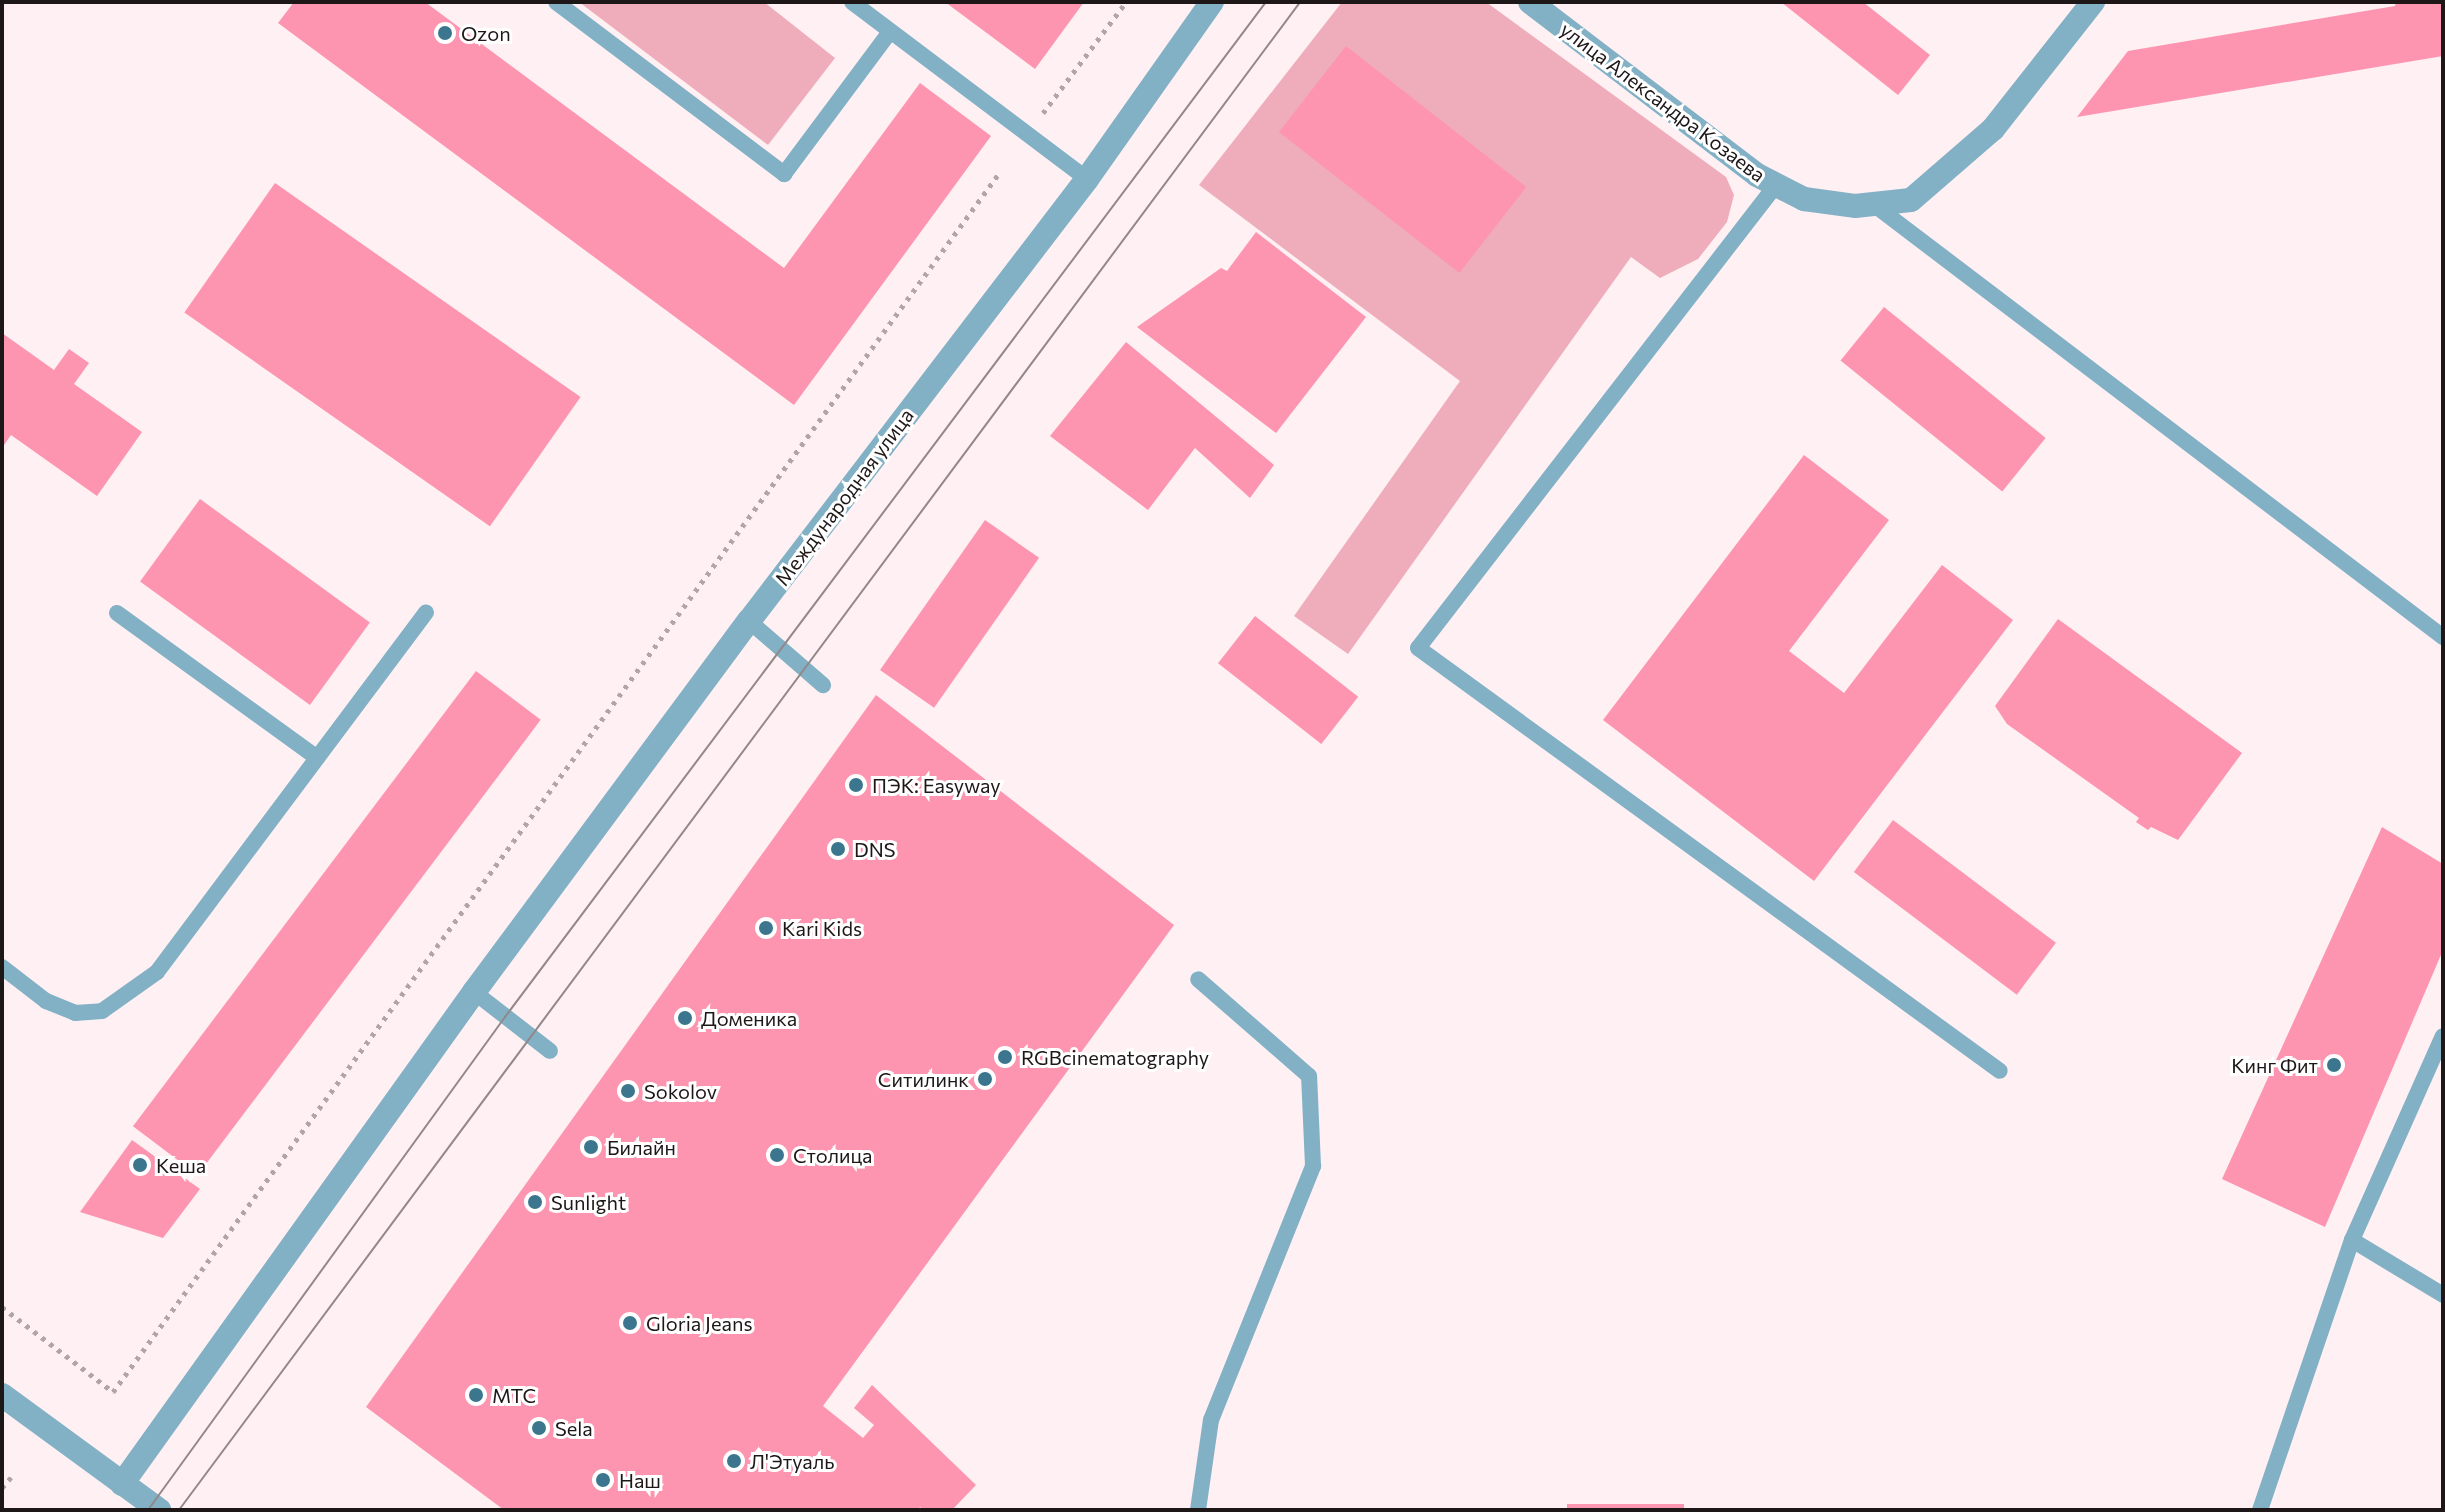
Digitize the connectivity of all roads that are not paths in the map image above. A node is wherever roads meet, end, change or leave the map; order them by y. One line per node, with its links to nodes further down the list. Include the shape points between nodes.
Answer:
1 (556, 2): 6 (lane, via 784,174)
2 (852, 2): 6 (lane)
3 (1212, 2): 7 (street, Международная улица)
4 (1530, 2): 8 (street, улица Александра Козаева, via 1722,150)
5 (2093, 2): 9 (street, улица Александра Козаева, via 1993,129 1911,200)
6 (890, 32): 7 (lane)
7 (1087, 179): 12 (street, Международная улица)
8 (1776, 185): 9 (street, улица Александра Козаева, via 1804,199); 21 (lane, via 1418,648)
9 (1873, 204): 13 (lane)
10 (426, 612): 15 (lane)
11 (117, 613): 15 (lane)
12 (749, 621): 14 (lane); 18 (street, Международная улица)
13 (2443, 637)
14 (823, 685)
15 (317, 758): 16 (lane, via 157,972 127,997 102,1011 75,1013 46,1001)
16 (2, 967)
17 (1198, 979): 27 (lane, via 1309,1076 1313,1166 1211,1420)
18 (474, 992): 20 (lane); 25 (street, Международная улица)
19 (2443, 1036): 22 (lane)
20 (550, 1051)
21 (2000, 1071)
22 (2352, 1240): 23 (lane); 28 (lane)
23 (2443, 1295)
24 (2, 1395): 25 (street)
25 (122, 1484): 26 (street)
26 (159, 1510)
27 (1198, 1510)
28 (2260, 1510)

